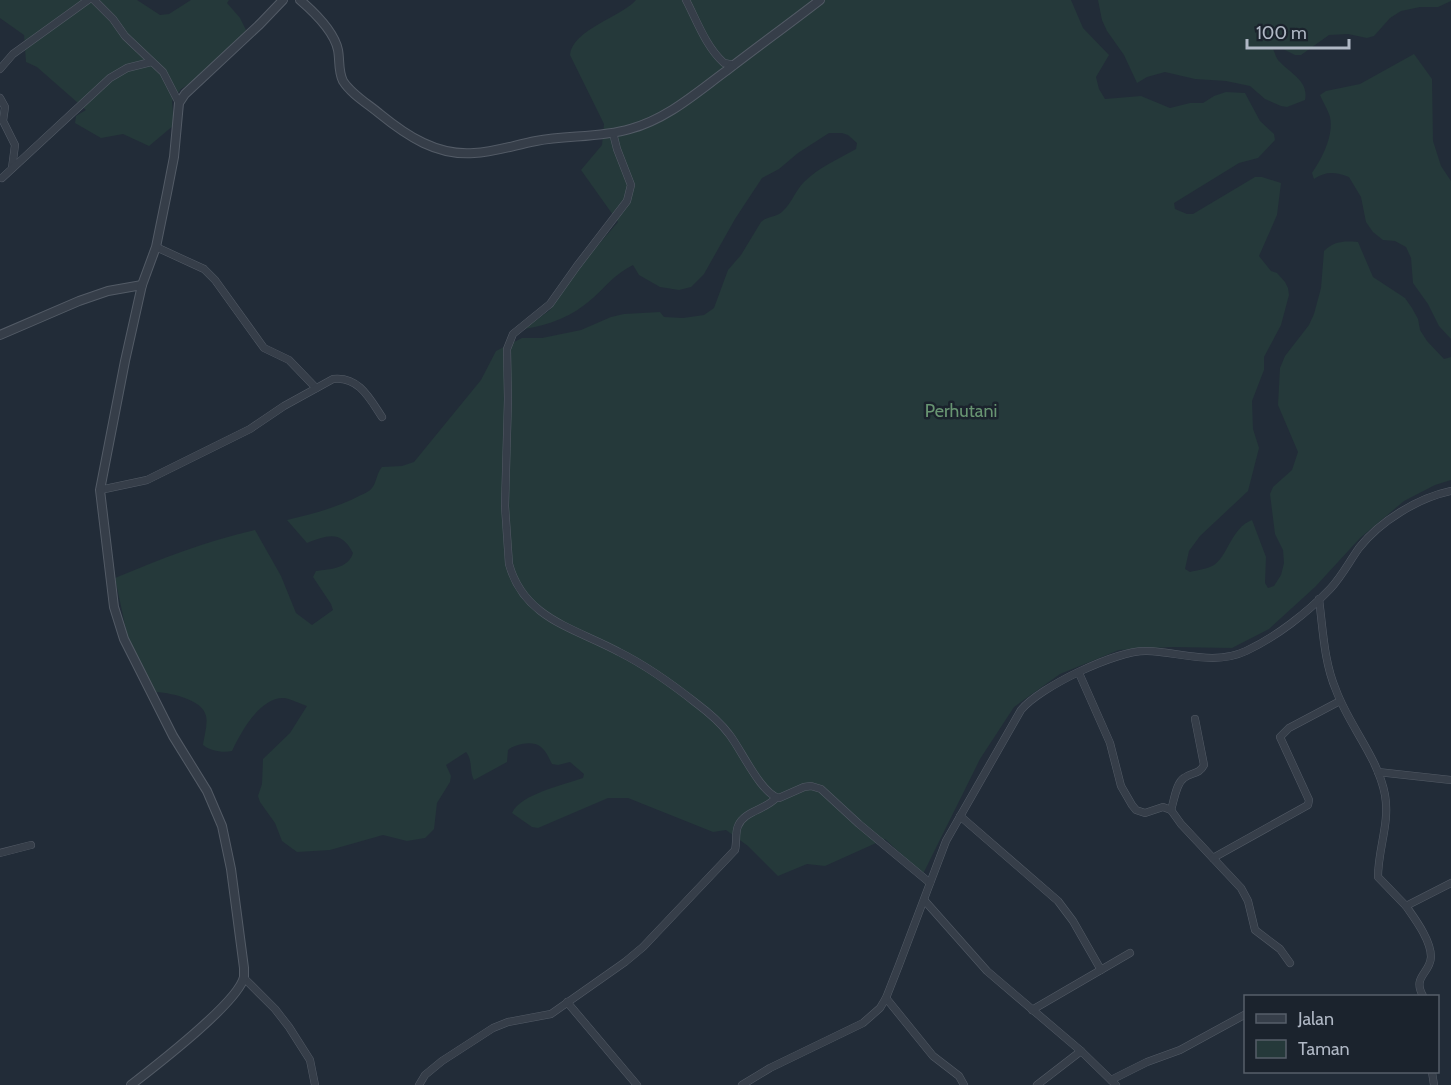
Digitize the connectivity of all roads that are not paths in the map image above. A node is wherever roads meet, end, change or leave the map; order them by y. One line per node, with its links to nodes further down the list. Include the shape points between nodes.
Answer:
1 (88, 0): 9 (street, via 13,54)
2 (94, 0): 7 (street)
3 (283, 0): 11 (street)
4 (300, 0): 14 (street, via 332,37 339,72 347,85 389,122 433,147 452,153 475,153 548,139)
5 (686, 0): 8 (street, via 714,52 724,63)
6 (820, 0): 8 (street)
7 (152, 62): 10 (street, via 164,72); 15 (street, via 127,68 110,78)
8 (734, 65): 14 (street, via 655,120)
9 (0, 69)
10 (174, 90): 11 (street); 13 (street)
11 (185, 94): 13 (street)
12 (0, 98): 15 (street, via 5,107 3,121 15,145)
13 (179, 103): 17 (street, via 174,157)
14 (613, 133): 30 (street, via 631,185 627,201 550,304 513,334 507,349 508,564 516,583 539,612 651,670 709,713)
15 (12, 168): 16 (street)
16 (2, 178)
17 (156, 248): 18 (street); 20 (street, via 204,269 264,348 289,360)
18 (142, 285): 19 (street, via 79,301); 22 (street)
19 (0, 335)
20 (316, 388): 21 (street, via 337,379 355,384 365,391); 22 (street, via 250,429 147,480)
21 (382, 417)
22 (100, 490): 43 (street, via 114,607 124,639 222,826)
23 (1451, 491): 24 (street, via 1419,502 1382,526 1359,548)
24 (1319, 600): 25 (street, via 1280,630 1228,657 1211,659 1135,651); 26 (street, via 1329,669)
25 (1079, 673): 31 (street, via 1132,805 1145,813 1163,807); 32 (street, via 1054,683 1027,702)
26 (1340, 701): 28 (street); 35 (street, via 1289,728 1280,737 1308,805)
27 (1195, 719): 31 (street, via 1204,765 1180,781)
28 (1378, 772): 29 (street); 39 (street, via 1386,814 1378,877)
29 (1451, 780)
30 (776, 798): 36 (street, via 804,787 821,789); 46 (street, via 741,821 736,830 735,850 643,947)
31 (1171, 810): 35 (street)
32 (960, 816): 36 (street); 42 (street, via 1058,901 1074,921)
33 (31, 845): 34 (street)
34 (0, 853)
35 (1213, 858): 41 (street, via 1245,895 1255,930 1280,949)
36 (930, 883): 38 (street)
37 (1451, 883): 39 (street)
38 (924, 901): 45 (street); 47 (street, via 987,971)
39 (1406, 906): 44 (street, via 1421,927 1431,957 1419,982)
40 (1130, 953): 42 (street)
41 (1290, 963)
42 (1101, 970): 47 (street)
43 (244, 978): 51 (street, via 209,1021); 52 (street, via 289,1027 310,1060)
44 (1422, 995)
45 (886, 998): 55 (street, via 863,1023); 56 (street, via 933,1056 959,1076)
46 (567, 1002): 53 (street, via 547,1016 493,1028 442,1061); 54 (street)
47 (1032, 1010): 49 (street)
48 (1244, 1015): 50 (street, via 1180,1050 1147,1062)
49 (1081, 1051): 50 (street); 57 (street)
50 (1114, 1083)
51 (131, 1085)
52 (315, 1085)
53 (419, 1085)
54 (637, 1085)
55 (742, 1085)
56 (964, 1085)
57 (1037, 1085)

